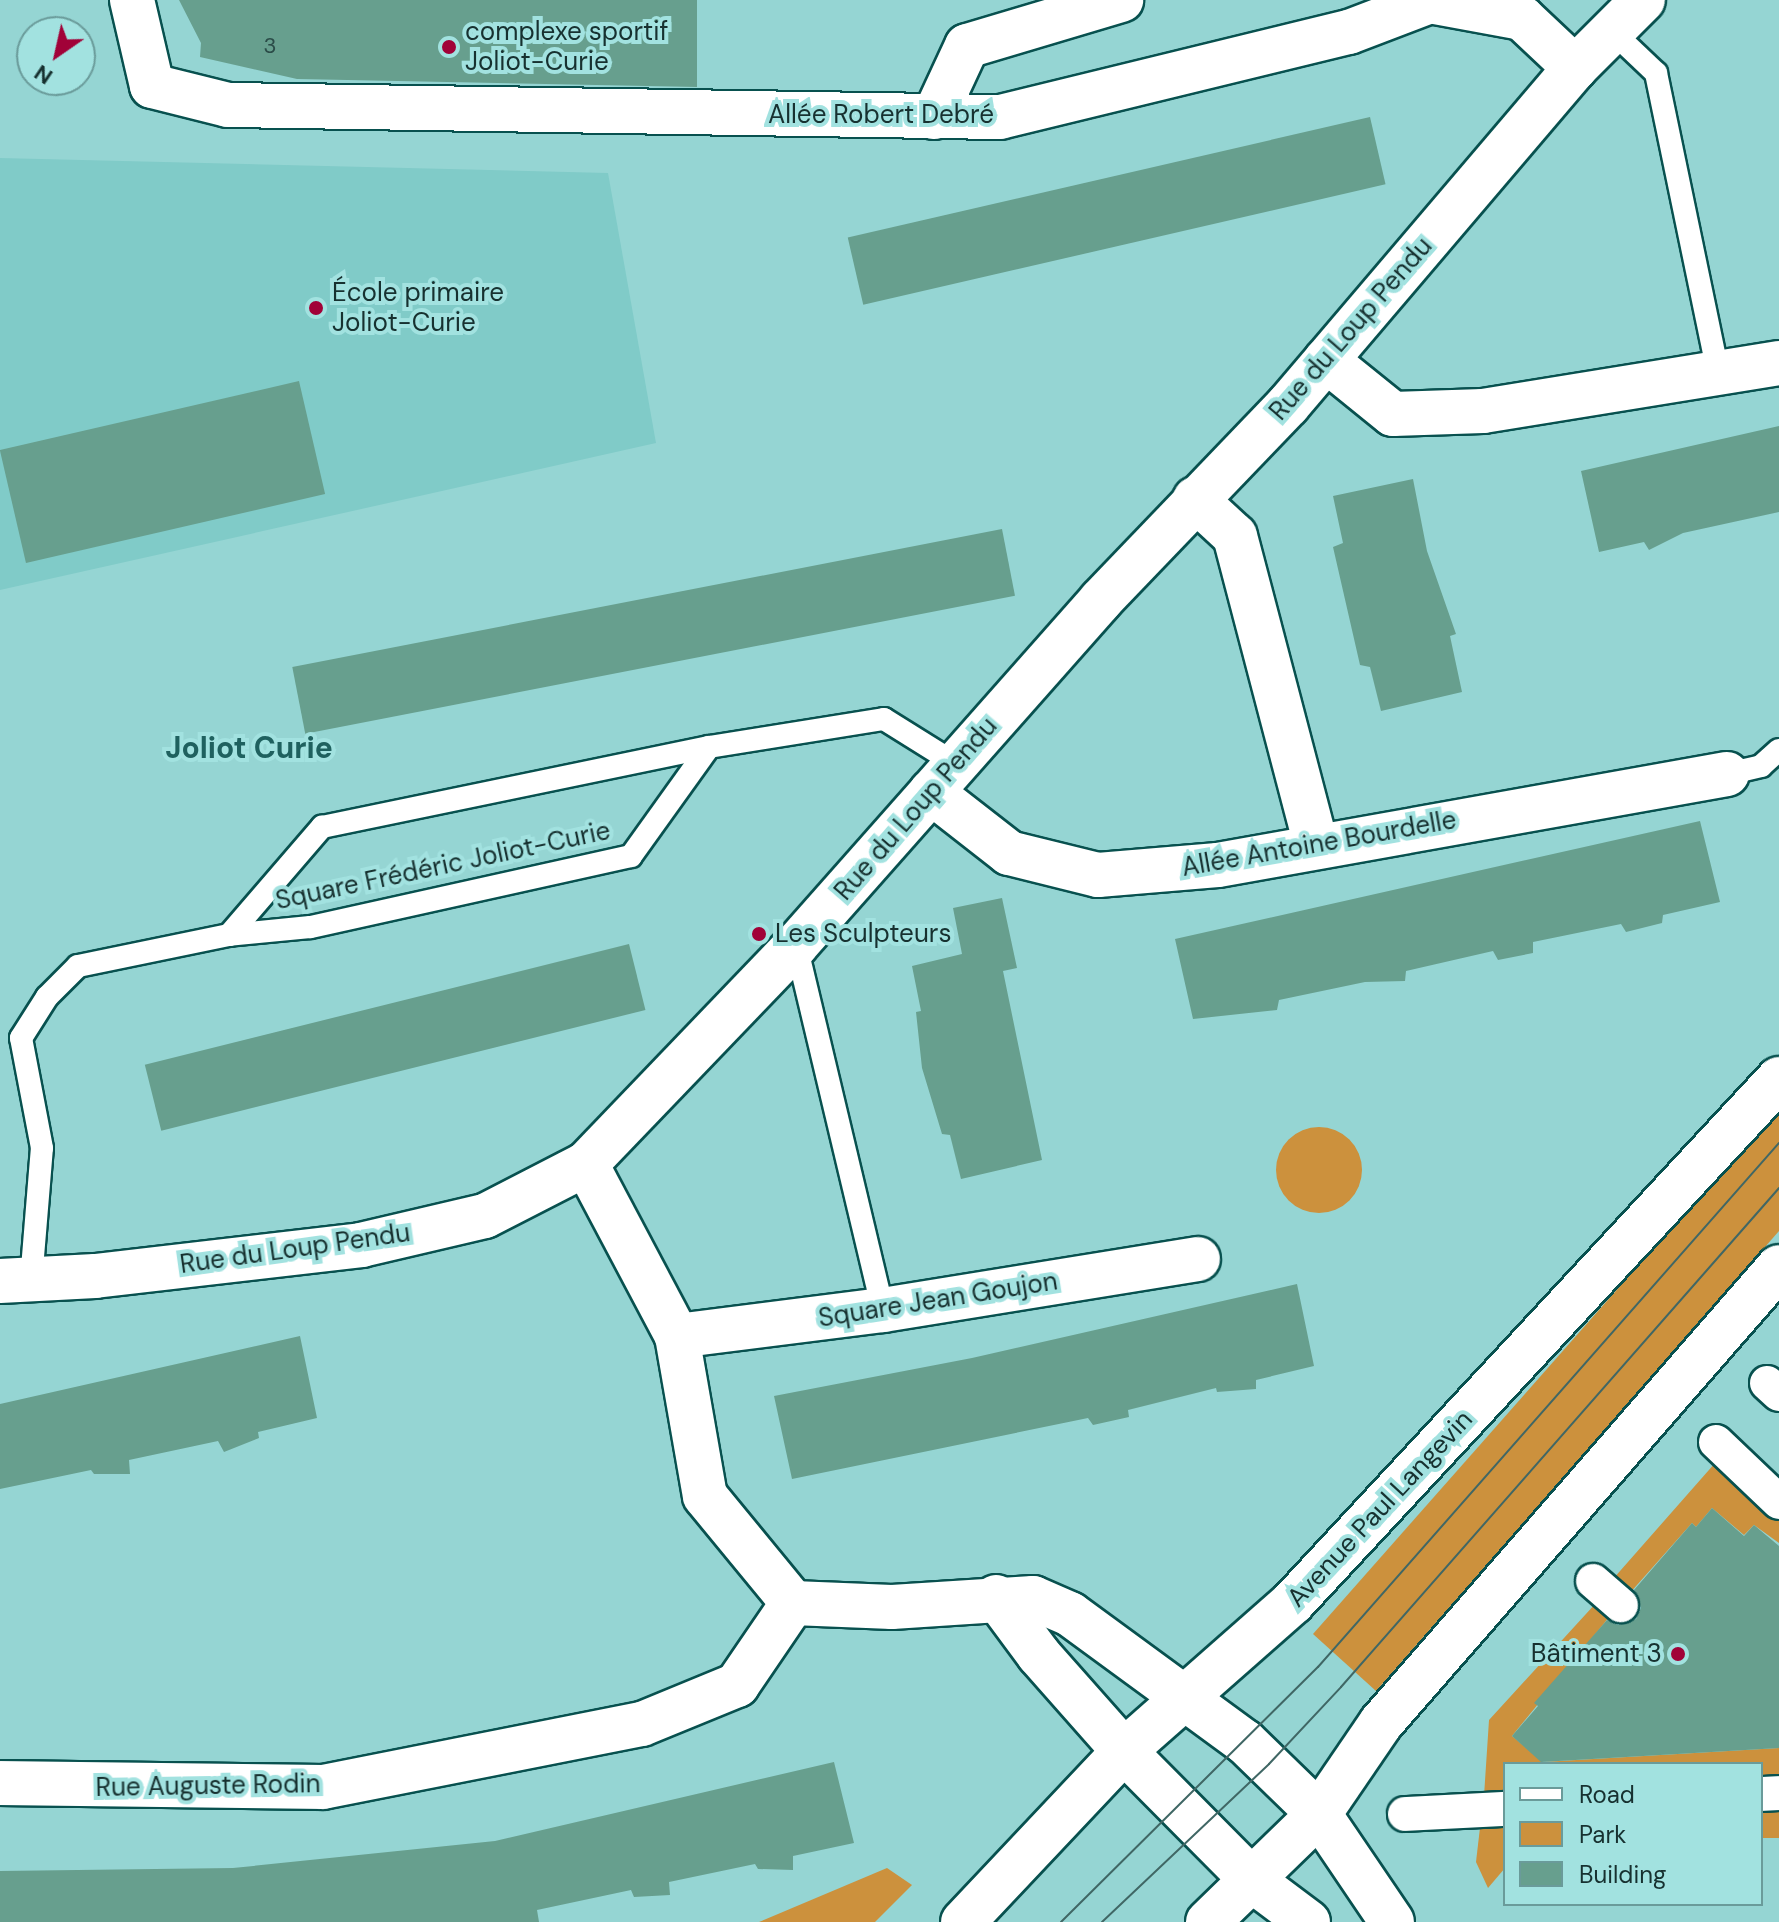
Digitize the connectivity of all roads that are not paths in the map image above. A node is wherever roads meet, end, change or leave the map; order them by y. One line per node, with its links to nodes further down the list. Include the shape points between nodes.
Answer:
1 (132, 0): 6 (street, Allée Robert Debré, via 152,86 228,105)
2 (1121, 0): 6 (street, via 967,46)
3 (1643, 0): 4 (street, Rue du Loup Pendu)
4 (1614, 33): 5 (street, Rue du Loup Pendu); 9 (lane, via 1656,73)
5 (1575, 68): 6 (street, Allée Robert Debré, via 1522,18 1430,1 1349,32 1000,117); 7 (street, Rue du Loup Pendu)
6 (934, 117)
7 (1326, 360): 9 (street, via 1393,414 1483,411); 10 (street, Rue du Loup Pendu)
8 (1779, 363): 9 (street)
9 (1718, 372)
10 (1195, 499): 14 (street, Rue du Loup Pendu); 15 (street, via 1235,536)
11 (709, 747): 14 (lane, Square Frédéric Joliot-Curie, via 884,719); 16 (lane, Square Frédéric Joliot-Curie, via 322,827); 16 (lane, Square Frédéric Joliot-Curie, via 631,856 310,927)
12 (1779, 750): 13 (lane, via 1761,766)
13 (1727, 774): 15 (street, Allée Antoine Bourdelle)
14 (944, 778): 15 (street, Allée Antoine Bourdelle, via 1009,853 1098,875 1218,865); 17 (street, Rue du Loup Pendu)
15 (1316, 845)
16 (229, 935): 22 (lane, Square Frédéric Joliot-Curie, via 78,966 47,997 21,1038 42,1148)
17 (796, 945): 19 (street, Rue du Loup Pendu); 23 (lane)
18 (1779, 1079): 31 (street, Avenue Paul Langevin, via 1293,1602)
19 (586, 1164): 22 (street, Rue du Loup Pendu, via 485,1216 361,1245); 24 (street)
20 (1198, 1259): 23 (street, Square Jean Goujon)
21 (1779, 1267): 35 (street, via 1381,1723)
22 (15, 1281)
23 (883, 1310): 24 (street, Square Jean Goujon)
24 (677, 1336): 29 (street, via 705,1496)
25 (1716, 1442): 26 (street)
26 (1779, 1502)
27 (1593, 1581): 30 (street)
28 (996, 1597): 29 (street, via 892,1607); 31 (street, via 1033,1598 1070,1614); 32 (street, via 1039,1655)
29 (793, 1603): 33 (street, Rue Auguste Rodin, via 737,1685 642,1724 323,1787)
30 (1621, 1605)
31 (1184, 1701): 32 (street, Avenue Paul Langevin); 35 (street, via 1245,1742)
32 (1117, 1742): 37 (street); 38 (street, Avenue Paul Langevin)
33 (0, 1783)
34 (1503, 1809): 36 (street)
35 (1319, 1814): 37 (street); 41 (street)
36 (1405, 1814)
37 (1252, 1880): 39 (street); 40 (street)
38 (963, 1922)
39 (1208, 1922)
40 (1308, 1922)
41 (1392, 1922)

